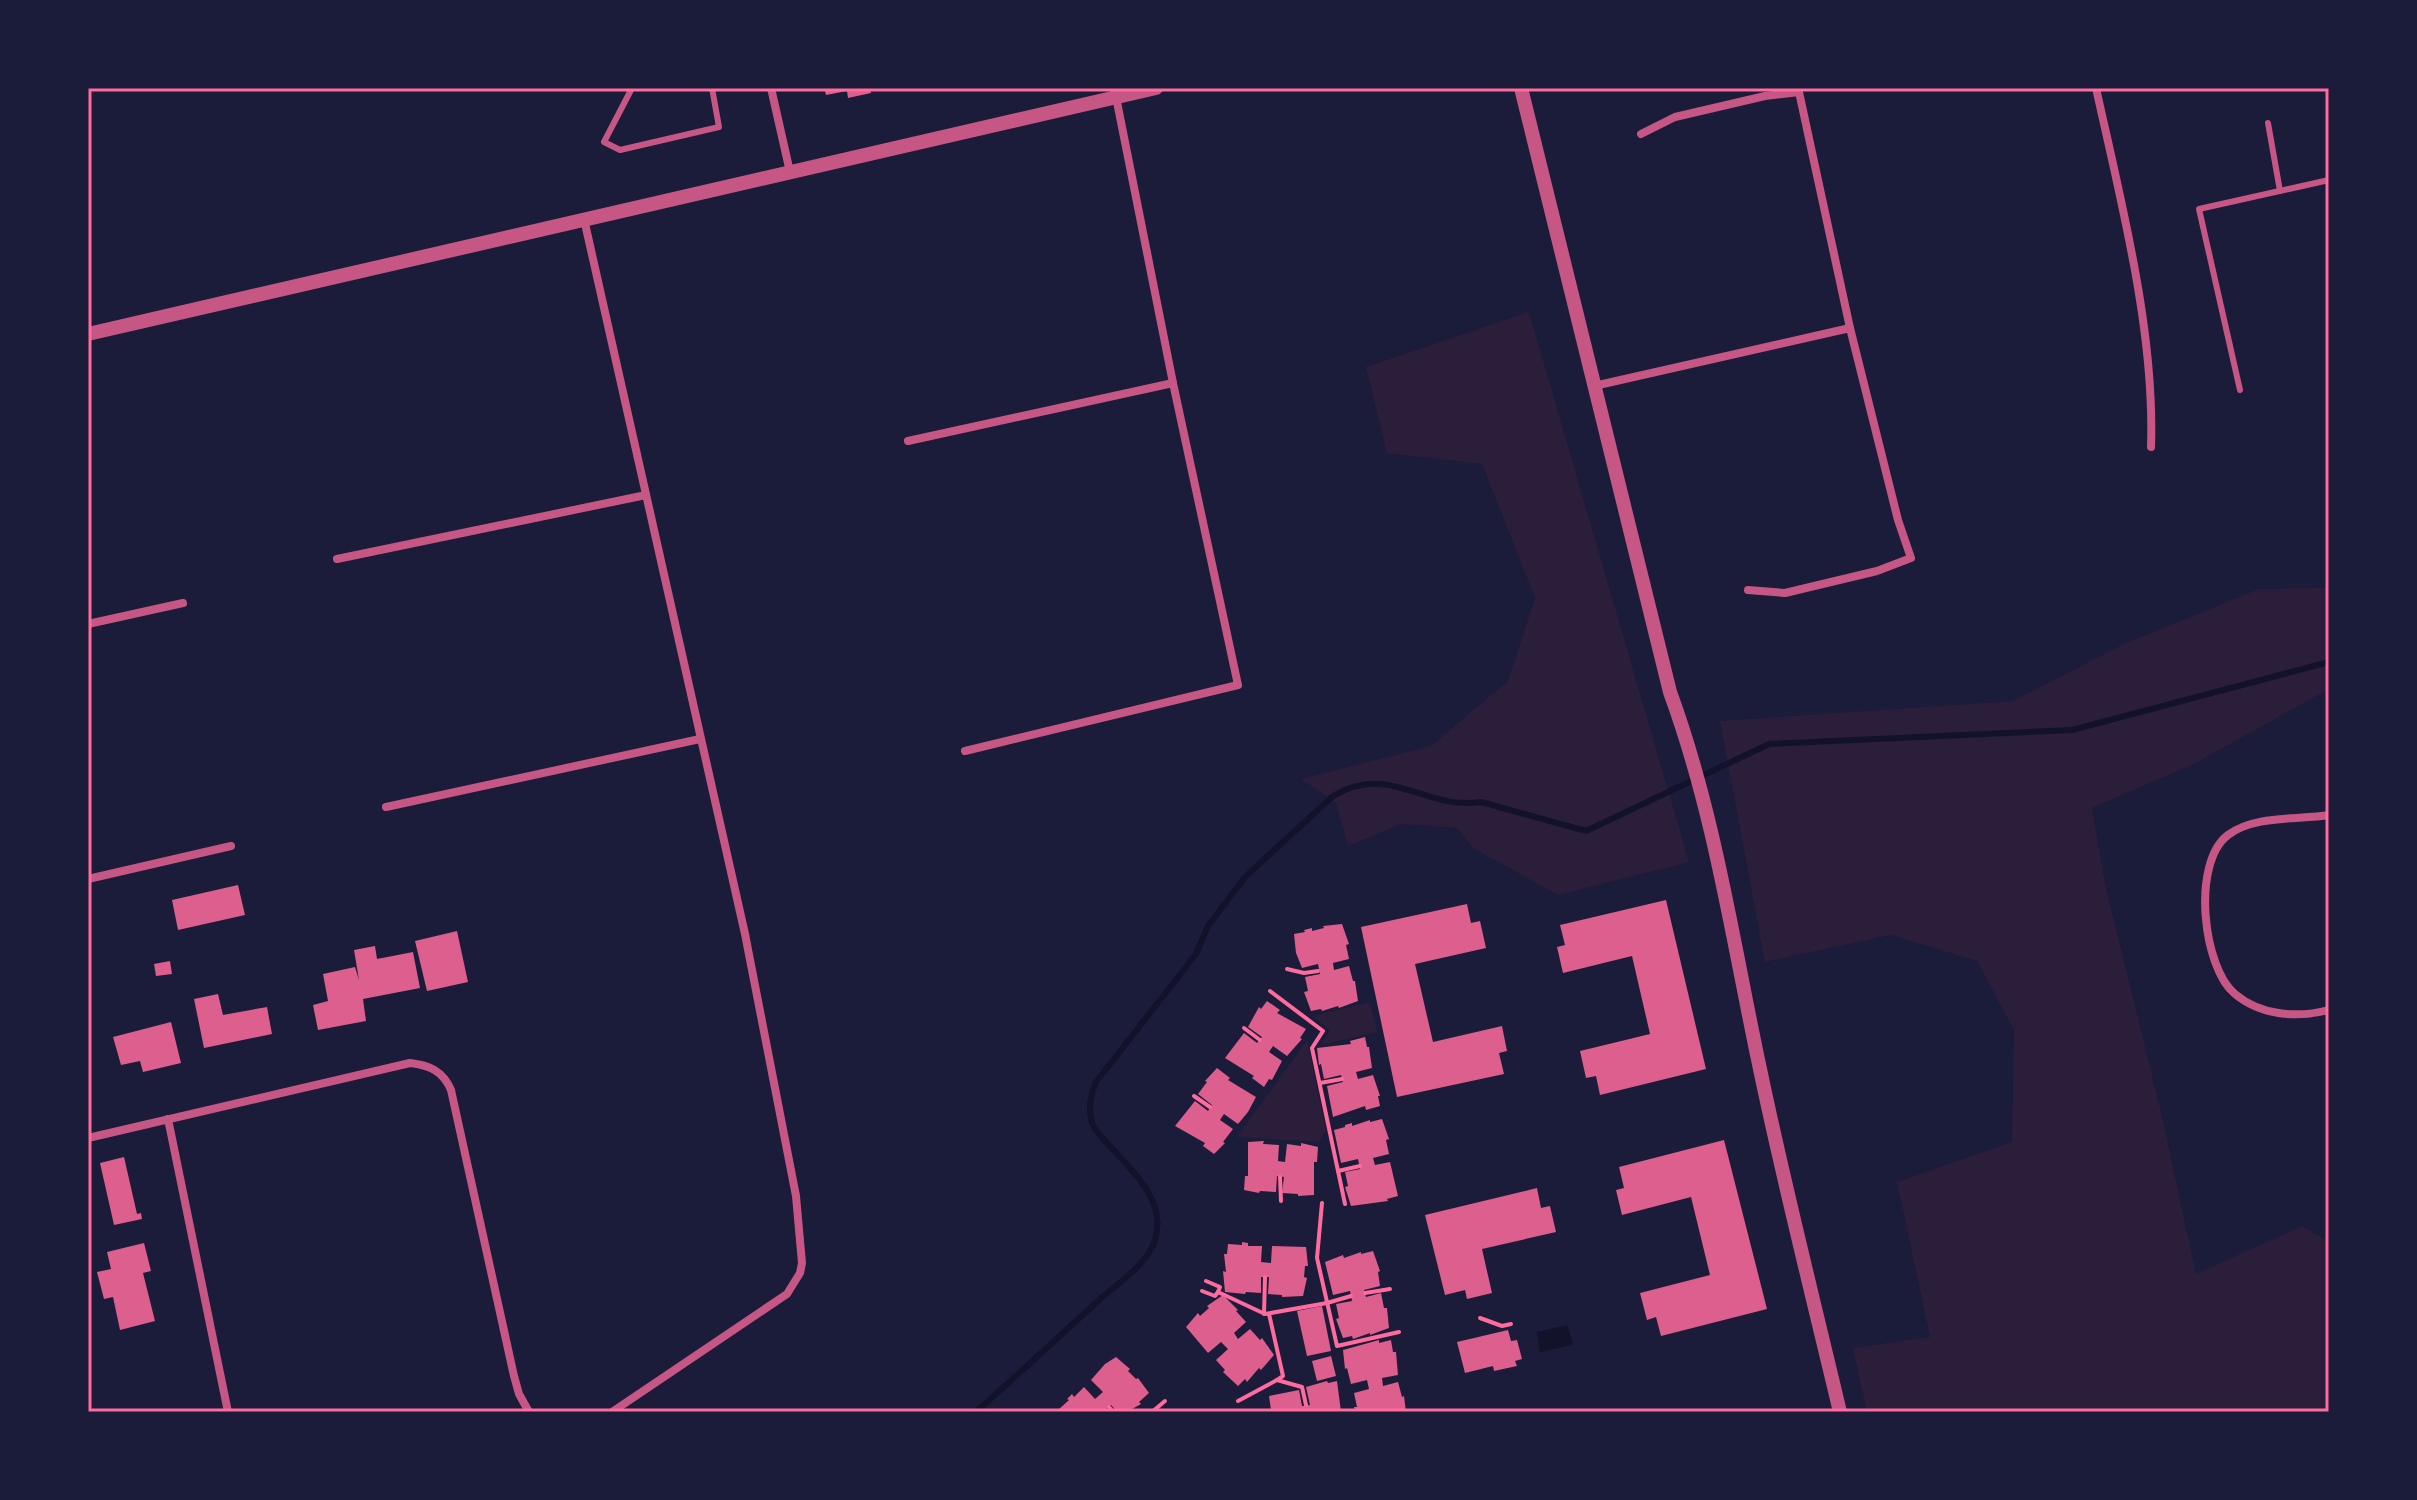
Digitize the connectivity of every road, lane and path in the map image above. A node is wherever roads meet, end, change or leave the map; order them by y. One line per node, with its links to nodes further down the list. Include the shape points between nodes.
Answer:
1 (632, 88): 2 (lane, via 604,142 620,150 719,127)
2 (712, 88)
3 (771, 88): 10 (street)
4 (1156, 88): 7 (street)
5 (1521, 88): 17 (street)
6 (2096, 88): 20 (street, via 2133,260 2150,388)
7 (1116, 97): 10 (street); 16 (street)
8 (2268, 123): 12 (lane)
9 (1641, 134): 14 (street, via 1675,117 1799,92)
10 (790, 172): 13 (street)
11 (2329, 180): 12 (lane)
12 (2280, 191): 18 (lane, via 2199,209)
13 (584, 219): 15 (street); 21 (street)
14 (1850, 328): 17 (street); 23 (street, via 1911,558 1785,593)
15 (88, 334)
16 (1173, 383): 19 (street); 27 (street, via 1238,685)
17 (1594, 386): 70 (street, via 1670,692 1714,833 1760,1072)
18 (2240, 390)
19 (908, 441)
20 (2151, 447)
21 (646, 495): 22 (street); 26 (street)
22 (337, 559)
23 (1748, 590)
24 (183, 603): 25 (street)
25 (88, 624)
26 (700, 739): 28 (street); 68 (street, via 793,1180 802,1263 787,1294)
27 (965, 751)
28 (386, 807)
29 (2329, 817): 35 (street, via 2241,828 2216,848 2206,877 2210,937 2219,974 2234,994 2282,1014)
30 (231, 846): 31 (street)
31 (88, 879)
32 (1287, 969): 33 (path)
33 (1318, 971)
34 (1270, 991): 39 (path, via 1323,1031 1312,1048)
35 (2329, 1010)
36 (1244, 1028): 37 (path)
37 (1260, 1040)
38 (1342, 1079): 39 (path)
39 (1320, 1083): 45 (path)
40 (1194, 1096): 41 (path)
41 (1210, 1107)
42 (168, 1119): 43 (street); 66 (street); 67 (street, via 410,1063 441,1073 451,1090 514,1376)
43 (88, 1138)
44 (1360, 1166): 45 (path)
45 (1338, 1171): 49 (path)
46 (1280, 1177): 47 (path)
47 (1281, 1201)
48 (1322, 1203): 57 (path, via 1317,1258)
49 (1345, 1204)
50 (1265, 1277): 58 (path)
51 (1206, 1281): 54 (path, via 1220,1287)
52 (1390, 1289): 55 (path)
53 (1202, 1291): 54 (path, via 1215,1296)
54 (1218, 1292): 58 (path)
55 (1365, 1293)
56 (1351, 1296): 57 (path)
57 (1327, 1303): 58 (path); 61 (path, via 1337,1346)
58 (1266, 1314): 62 (path, via 1283,1376)
59 (1480, 1318): 60 (path)
60 (1511, 1324)
61 (1399, 1332)
62 (1277, 1380): 64 (path); 65 (path, via 1302,1387)
63 (1165, 1401): 69 (path)
64 (1238, 1401)
65 (1306, 1405)
66 (228, 1412)
67 (529, 1412)
68 (612, 1412)
69 (1152, 1412)
70 (1840, 1412)

